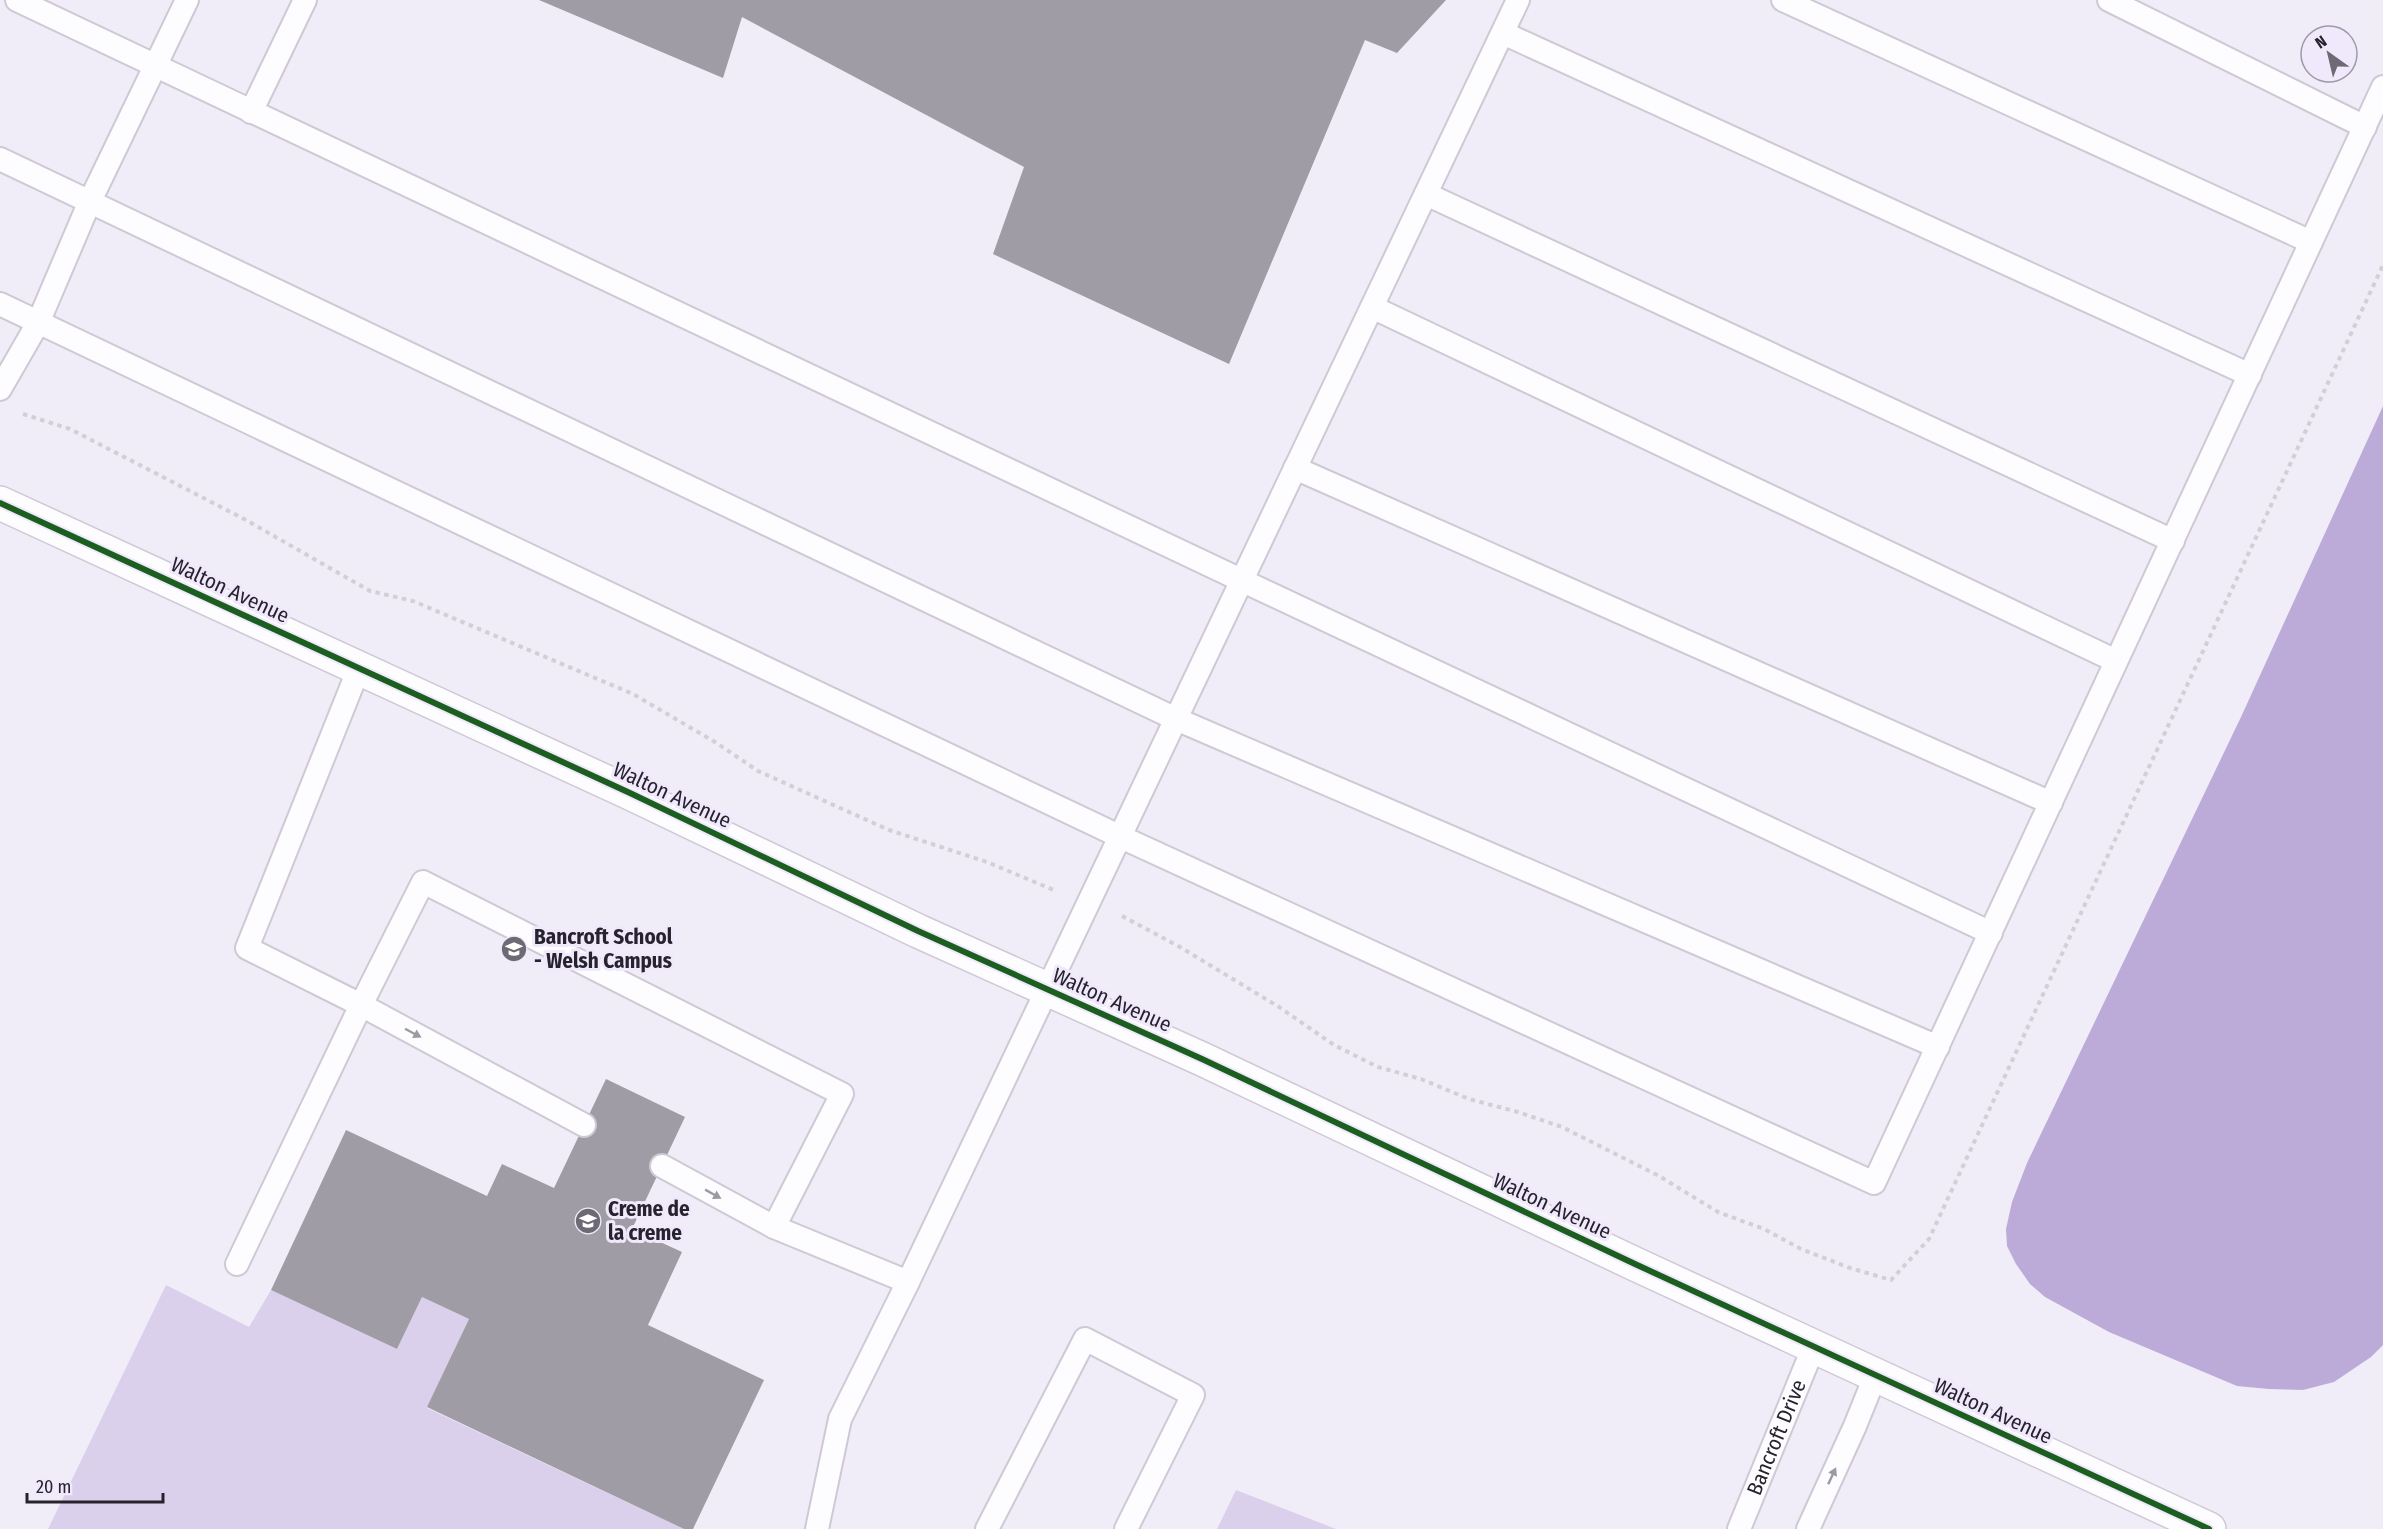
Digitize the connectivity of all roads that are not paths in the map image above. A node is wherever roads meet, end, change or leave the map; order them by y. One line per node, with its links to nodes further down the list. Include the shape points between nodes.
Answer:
1 (17, 0): 8 (lane)
2 (187, 0): 8 (lane)
3 (305, 0): 10 (lane)
4 (1518, 0): 7 (lane)
5 (1783, 0): 15 (lane)
6 (2109, 0): 11 (lane)
7 (1503, 33): 13 (lane); 19 (lane)
8 (155, 66): 10 (lane); 14 (lane)
9 (2383, 87): 11 (lane)
10 (251, 112): 24 (lane)
11 (2365, 127): 15 (lane)
12 (0, 159): 14 (lane)
13 (1426, 194): 17 (lane); 23 (lane)
14 (90, 201): 18 (lane); 27 (lane)
15 (2311, 242): 19 (lane)
16 (0, 304): 18 (lane)
17 (1372, 308): 21 (lane); 25 (lane)
18 (38, 322): 20 (lane); 29 (lane)
19 (2250, 375): 23 (lane)
20 (0, 389)
21 (1295, 468): 24 (lane); 28 (lane)
22 (0, 503): 26 (street, Walton Avenue)
23 (2173, 541): 25 (lane)
24 (1243, 581): 27 (lane); 30 (lane)
25 (2116, 662): 28 (lane)
26 (359, 668): 31 (street, Walton Avenue); 32 (lane, via 247,948)
27 (1176, 719): 29 (lane); 33 (lane)
28 (2051, 803): 30 (lane)
29 (1121, 837): 31 (lane); 33 (lane, via 1874,1183)
30 (1991, 933): 33 (lane)
31 (1048, 990): 38 (lane); 39 (street, Walton Avenue)
32 (361, 1005): 34 (lane, one-way to 34); 36 (lane, via 423,882 842,1094); 37 (lane)
33 (1938, 1047)
34 (584, 1125)
35 (662, 1166): 36 (lane, one-way to 36)
36 (774, 1227): 38 (lane)
37 (237, 1264)
38 (908, 1282): 41 (lane, via 840,1419)
39 (1814, 1346): 40 (street, Walton Avenue); 44 (lane, Bancroft Drive)
40 (1876, 1374): 45 (lane, one-way to 40); 46 (street, Walton Avenue)
41 (817, 1529)
42 (987, 1529): 43 (lane, via 1085,1339 1193,1395)
43 (1126, 1529)
44 (1739, 1529)
45 (1808, 1529)
46 (2209, 1529)

